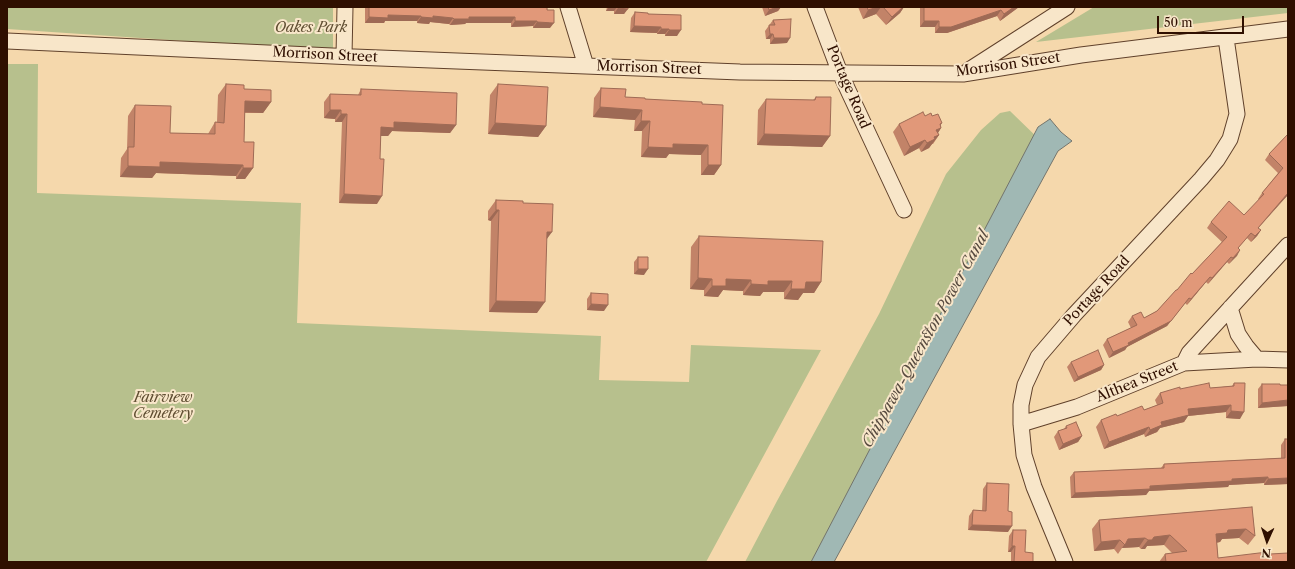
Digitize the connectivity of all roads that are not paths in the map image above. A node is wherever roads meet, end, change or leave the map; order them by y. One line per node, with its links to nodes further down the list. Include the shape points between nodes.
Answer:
1 (345, 7): 8 (street)
2 (568, 7): 9 (street)
3 (815, 7): 10 (street, Portage Road)
4 (1067, 7): 11 (street)
5 (1288, 29): 6 (street, Morrison Street)
6 (1226, 38): 11 (street, Morrison Street, via 1081,55); 18 (street, Portage Road, via 1237,114 1230,139 1205,174 1038,356 1025,385)
7 (7, 41): 8 (street, Morrison Street)
8 (344, 56): 9 (street, Morrison Street)
9 (586, 66): 10 (street, Morrison Street)
10 (840, 73): 11 (street, Morrison Street); 12 (street, Portage Road)
11 (963, 74)
12 (904, 210)
13 (1288, 245): 14 (street)
14 (1230, 308): 15 (street, via 1238,334); 17 (street, via 1189,353)
15 (1257, 359): 16 (street, Althea Street); 17 (street, Althea Street)
16 (1288, 360)
17 (1184, 363): 18 (street, Althea Street, via 1077,407)
18 (1021, 424): 19 (street, Portage Road, via 1024,455 1034,487)
19 (1065, 562)

